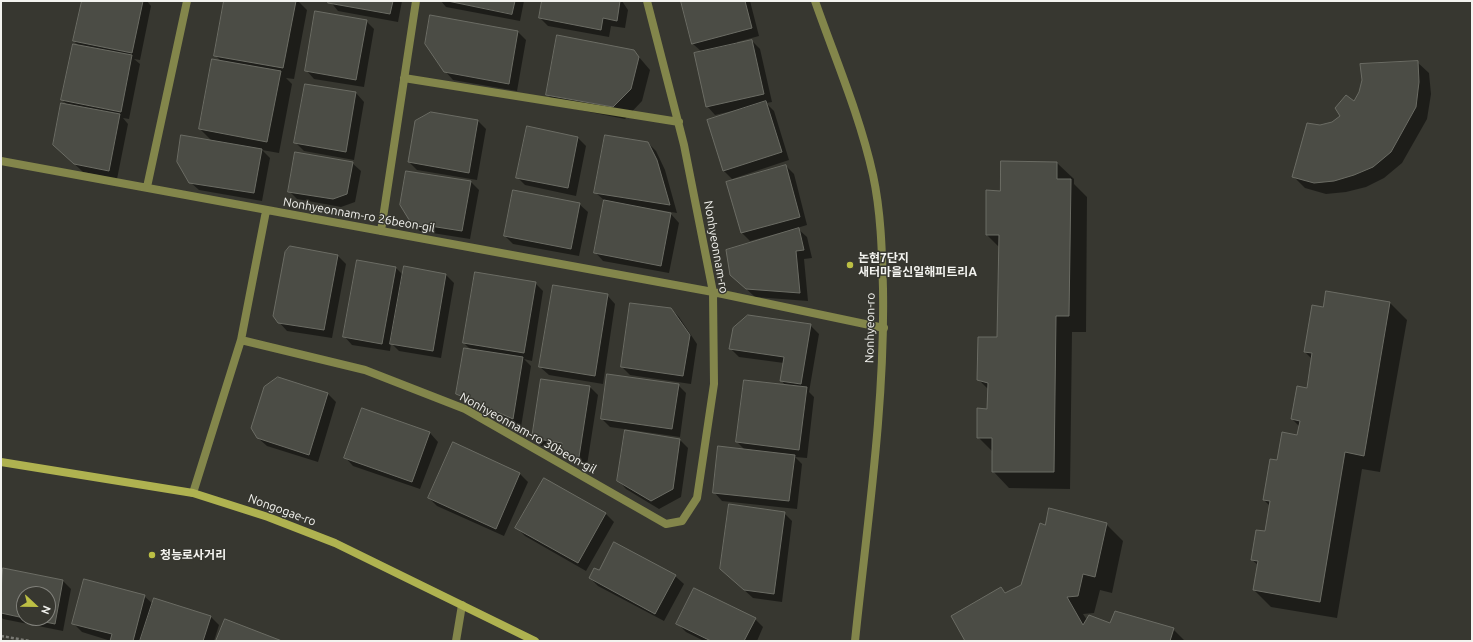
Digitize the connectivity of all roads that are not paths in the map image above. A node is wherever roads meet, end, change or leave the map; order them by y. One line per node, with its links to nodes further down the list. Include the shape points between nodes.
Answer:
1 (187, 1): 8 (street)
2 (416, 1): 5 (street)
3 (647, 1): 6 (street, Nonhyeonnam-ro)
4 (815, 1): 12 (street, Nonhyeon-ro, via 864,139 873,176 882,234)
5 (404, 78): 6 (street); 10 (street)
6 (679, 122): 11 (street, Nonhyeonnam-ro)
7 (1, 161): 8 (street, Nonhyeonnam-ro 26beon-gil)
8 (147, 187): 9 (street, Nonhyeonnam-ro 26beon-gil)
9 (266, 211): 10 (street, Nonhyeonnam-ro 26beon-gil); 13 (street)
10 (381, 231): 11 (street, Nonhyeonnam-ro 26beon-gil)
11 (713, 292): 12 (street, Nonhyeonnam-ro 26beon-gil); 16 (street, Nonhyeonnam-ro, via 714,384 697,498)
12 (884, 328): 20 (street, Nonhyeon-ro, via 878,422)
13 (241, 340): 15 (street); 16 (street, Nonhyeonnam-ro 30beon-gil, via 365,370 465,409 666,524)
14 (1, 462): 15 (main road, Nongogae-ro)
15 (193, 493): 17 (main road, Nongogae-ro, via 268,517 335,543)
16 (682, 521)
17 (462, 605): 18 (street); 19 (main road, Nongogae-ro)
18 (456, 641)
19 (535, 641)
20 (855, 641)

